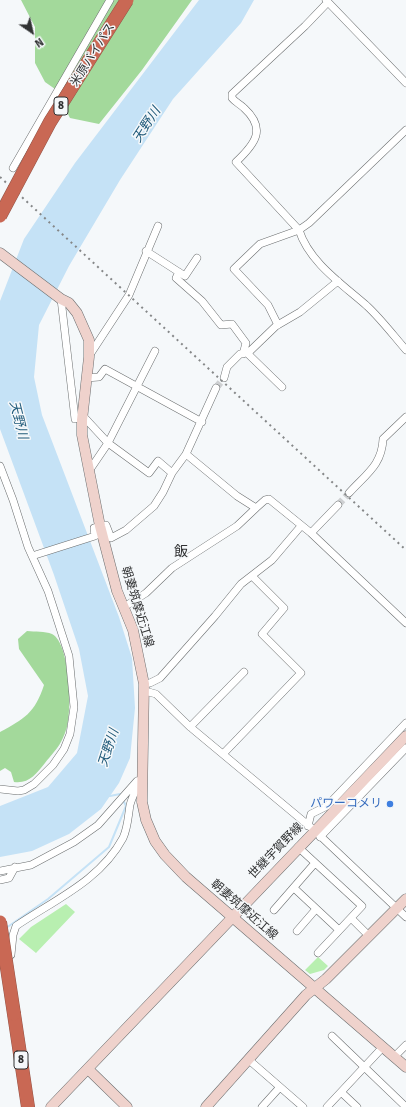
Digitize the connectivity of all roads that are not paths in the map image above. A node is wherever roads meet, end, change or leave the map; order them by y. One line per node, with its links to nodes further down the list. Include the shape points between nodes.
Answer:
1 (110, 0): 6 (street)
2 (127, 0): 7 (highway, 米原バイパス / 8, bridge, via 50,122)
3 (327, 1): 4 (street); 9 (street, via 305,26 232,94 232,98 257,124 258,132 246,152 236,162)
4 (406, 83)
5 (406, 130): 9 (street)
6 (13, 168)
7 (0, 216)
8 (158, 226): 10 (street)
9 (299, 230): 14 (street, via 302,240 320,264); 16 (street, via 260,244 234,269 268,305)
10 (146, 251): 13 (street); 20 (street, via 129,295)
11 (4, 256): 15 (main road, 朝妻筑摩近江線)
12 (197, 258): 13 (street, via 185,276)
13 (179, 272): 19 (street, via 176,278 202,301 221,325 232,324 246,343)
14 (338, 281): 16 (street, via 300,312); 17 (street, via 368,308)
15 (58, 297): 20 (main road, 朝妻筑摩近江線, via 69,303 84,326 89,340); 26 (street, via 75,419)
16 (278, 325): 19 (street)
17 (406, 350)
18 (155, 351): 24 (street)
19 (245, 353): 22 (street, via 227,367); 23 (street)
20 (89, 357): 21 (main road, 朝妻筑摩近江線)
21 (86, 378): 24 (street, via 99,377 105,369); 26 (main road, 朝妻筑摩近江線)
22 (224, 378)
23 (282, 387)
24 (138, 388): 28 (street); 29 (street)
25 (216, 388): 28 (street)
26 (82, 416): 29 (street); 32 (main road, 朝妻筑摩近江線, via 82,435)
27 (406, 416): 34 (street, via 383,439 382,453 375,465)
28 (202, 422): 30 (street)
29 (108, 443): 32 (street); 33 (street, via 149,473 158,461)
30 (186, 454): 33 (street); 36 (street, via 237,496)
31 (0, 466): 40 (street)
32 (89, 472): 37 (main road, 朝妻筑摩近江線)
33 (172, 473): 37 (street, via 154,506 126,530 111,538 106,525)
34 (349, 493)
35 (338, 505): 39 (street)
36 (256, 508): 38 (street, via 264,500 269,499); 42 (street, via 237,526 172,568 146,593)
37 (100, 526): 40 (street, via 94,528 95,536); 42 (main road, 朝妻筑摩近江線, via 117,591)
38 (301, 526): 39 (street); 41 (street, via 272,560)
39 (311, 533): 43 (street)
40 (35, 555): 52 (street, via 69,656 74,717 64,749 45,774 24,790)
41 (252, 576): 45 (street, via 241,584 160,678); 50 (street, via 284,608 262,634 301,673)
42 (124, 607): 45 (main road, 朝妻筑摩近江線, via 133,630)
43 (406, 623)
44 (244, 672): 47 (street)
45 (144, 687): 47 (street, via 156,694); 51 (main road, 朝妻筑摩近江線)
46 (406, 722): 53 (street, via 327,806 311,814)
47 (190, 727): 50 (street)
48 (406, 736): 53 (main road, 世継宇賀野線)
49 (406, 748): 53 (street)
50 (223, 754): 53 (street)
51 (142, 775): 56 (street, via 98,825 74,842 31,865); 64 (main road, 朝妻筑摩近江線, via 142,802 155,841 186,877); 72 (street, via 130,804 129,821 123,837 112,854 87,880 53,905 16,926)
52 (0, 789)
53 (314, 831): 54 (main road, 世継宇賀野線); 61 (street)
54 (298, 847): 55 (street); 64 (main road, 世継宇賀野線)
55 (315, 863): 59 (street); 66 (street, via 362,906)
56 (15, 867): 57 (street); 58 (street, via 9,878)
57 (0, 870)
58 (0, 880)
59 (294, 888): 62 (street); 63 (street)
60 (406, 899): 61 (main road)
61 (397, 908): 65 (street); 70 (main road)
62 (316, 909): 68 (street); 69 (street)
63 (274, 910)
64 (232, 916): 74 (main road, 朝妻筑摩近江線); 82 (main road, 世継宇賀野線)
65 (406, 917)
66 (351, 918): 68 (street); 70 (street)
67 (0, 922): 85 (highway, 8, bridge)
68 (339, 930): 71 (street)
69 (297, 931)
70 (369, 936): 74 (main road)
71 (318, 953)
72 (11, 955): 73 (street); 85 (street, via 28,1072)
73 (0, 957)
74 (315, 988): 77 (main road, 朝妻筑摩近江線); 79 (main road)
75 (332, 1036): 80 (street)
76 (406, 1045): 78 (street)
77 (383, 1047): 78 (main road, 朝妻筑摩近江線); 80 (street)
78 (394, 1057): 81 (main road, 朝妻筑摩近江線)
79 (249, 1060): 83 (street); 89 (main road)
80 (364, 1066): 84 (street); 94 (street)
81 (406, 1067)
82 (88, 1070): 87 (main road, 世継宇賀野線); 88 (main road)
83 (280, 1087): 90 (street); 91 (street)
84 (341, 1092): 92 (street); 93 (street)
85 (25, 1093): 86 (highway, 8)
86 (28, 1107)
87 (52, 1107)
88 (127, 1107)
89 (206, 1107)
90 (262, 1107)
91 (303, 1107)
92 (327, 1107)
93 (357, 1107)
94 (406, 1107)

